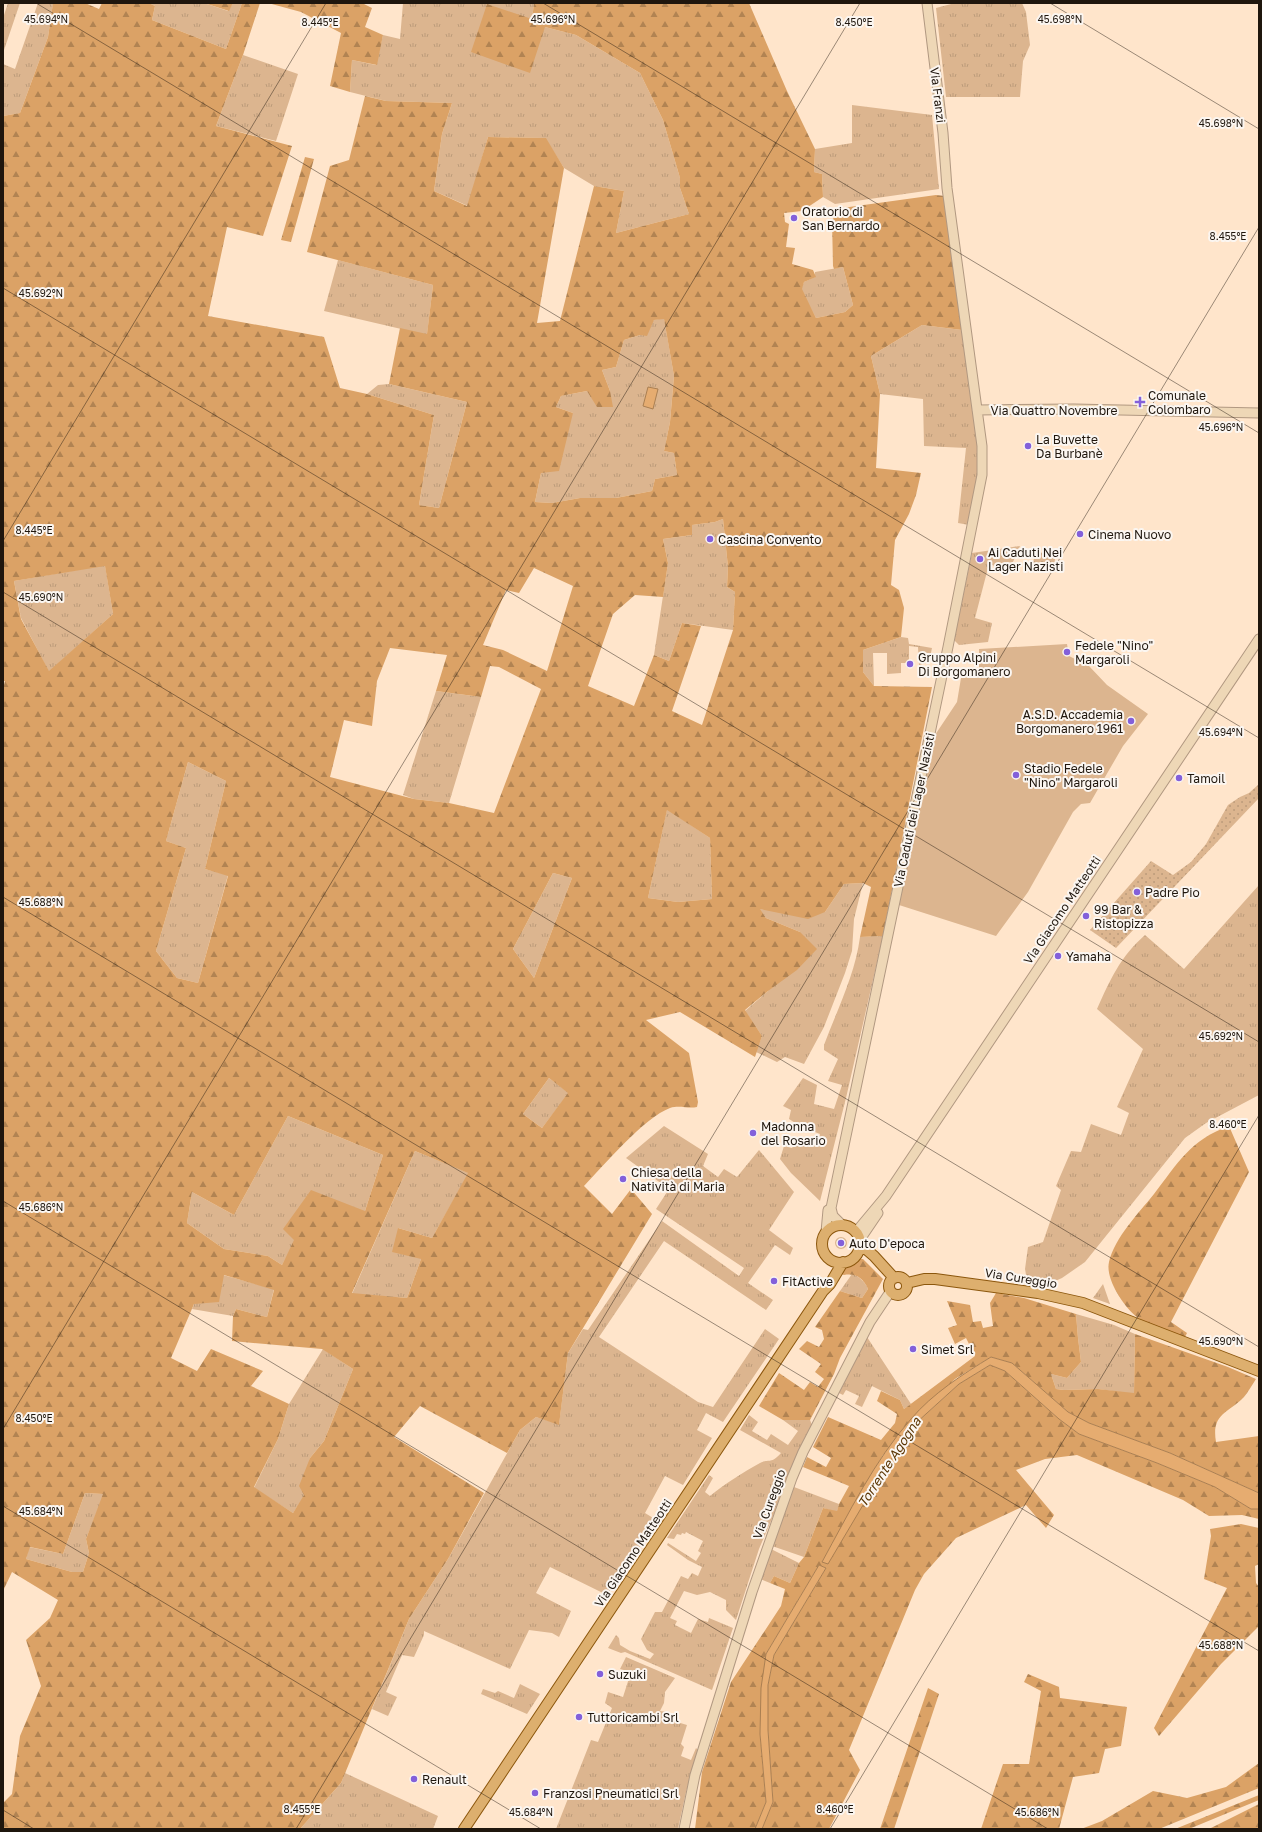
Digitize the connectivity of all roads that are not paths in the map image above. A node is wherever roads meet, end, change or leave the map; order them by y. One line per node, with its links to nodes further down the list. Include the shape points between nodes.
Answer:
1 (927, 3): 2 (main road, Via Franzi)
2 (947, 188): 3 (main road, Via Quattro Novembre)
3 (977, 410): 4 (main road, Via Quattro Novembre, via 1074,409); 6 (main road, Via Caduti dei Lager Nazisti, via 982,446 980,487)
4 (1259, 413)
5 (1259, 639): 9 (main road, Via Giacomo Matteotti, via 886,1196 878,1214)
6 (832, 1208): 7 (main road, via 833,1216); 8 (main road, Via Caduti dei Lager Nazisti, via 828,1210)
7 (842, 1225): 8 (main road); 9 (main road, via 851,1228)
8 (826, 1232): 10 (main road, via 823,1249)
9 (858, 1243): 11 (main road, via 852,1259); 12 (main road)
10 (832, 1260): 11 (main road); 14 (main road, Via Giacomo Matteotti)
11 (843, 1262): 14 (main road, Via Giacomo Matteotti)
12 (894, 1278): 13 (main road, via 901,1278); 15 (main road, via 889,1285)
13 (906, 1282): 15 (main road, via 907,1288 903,1294 896,1296); 16 (main road, Via Cureggio, via 934,1279 1038,1293 1083,1303)
14 (823, 1291): 17 (main road, Via Giacomo Matteotti)
15 (890, 1292): 18 (main road, Via Cureggio, via 870,1322 792,1478 752,1592 706,1740 690,1794)
16 (1259, 1371)
17 (464, 1829)
18 (684, 1829)

